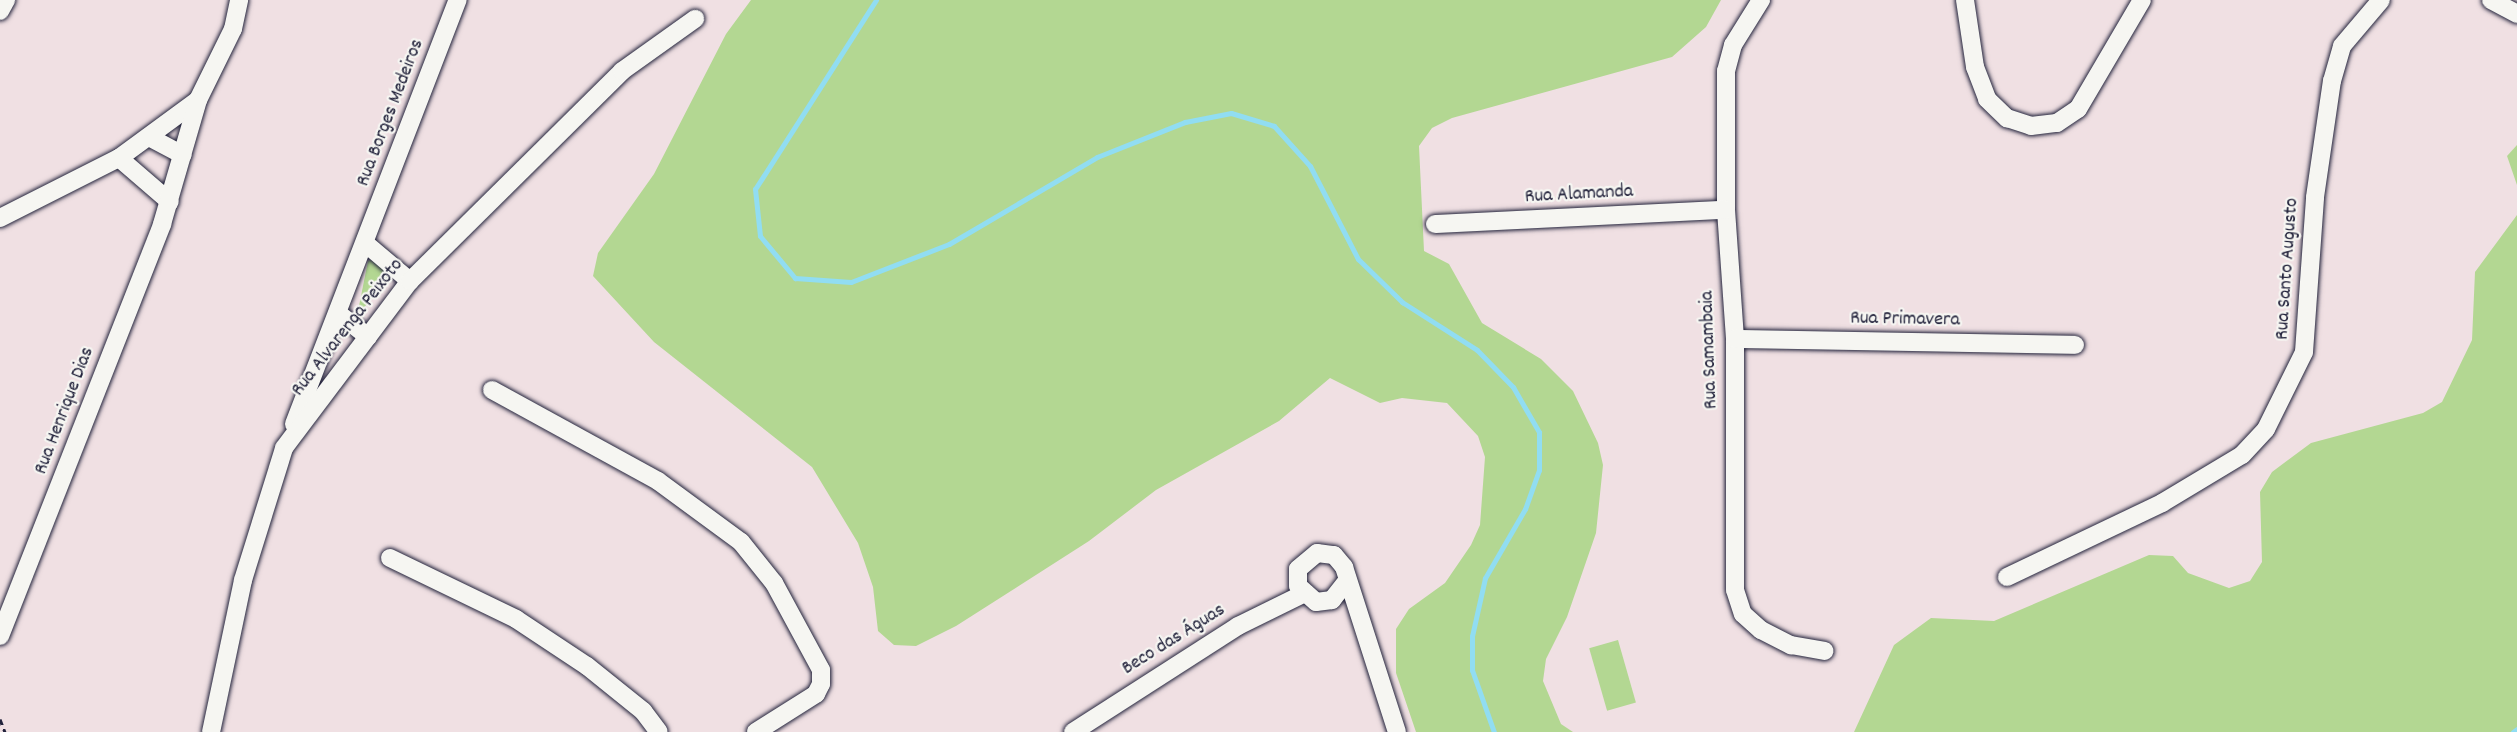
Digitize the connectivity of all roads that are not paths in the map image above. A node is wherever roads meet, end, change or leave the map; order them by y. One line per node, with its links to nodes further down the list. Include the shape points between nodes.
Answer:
1 (6, 0): 9 (street)
2 (239, 0): 12 (street, Rua Henrique Dias, via 233,29)
3 (458, 0): 20 (street, Rua Borges Medeiros)
4 (1761, 0): 17 (street, Rua Samambaia, via 1733,45 1726,71)
5 (1965, 0): 6 (street, via 1975,67 1987,99 2007,118 2031,126 2057,123 2078,109)
6 (2142, 0)
7 (2381, 0): 29 (street, Rua Santo Augusto, via 2342,46 2331,81 2315,197 2304,352 2266,429 2242,455 2162,504)
8 (2491, 0): 10 (street)
9 (0, 10)
10 (2517, 14)
11 (695, 19): 21 (street, Rua Alvarenga Peixoto, via 622,71)
12 (198, 100): 13 (street); 14 (street, Rua Henrique Dias)
13 (149, 137): 14 (street); 15 (street)
14 (183, 155): 16 (street, Rua Henrique Dias)
15 (119, 158): 16 (street); 18 (street)
16 (170, 202): 32 (street, Rua Henrique Dias)
17 (1726, 210): 19 (street, Rua Alamanda); 24 (street, Rua Samambaia)
18 (0, 218)
19 (1435, 224)
20 (365, 243): 21 (street); 22 (street, Rua Borges Medeiros)
21 (410, 281): 23 (street, Rua Alvarenga Peixoto)
22 (339, 314): 23 (street); 27 (street, Rua Borges Medeiros)
23 (368, 338): 27 (street, Rua Alvarenga Peixoto)
24 (1735, 339): 25 (street, Rua Primavera); 33 (street, Rua Samambaia, via 1735,590 1743,614 1761,630 1791,645)
25 (2075, 345)
26 (492, 390): 36 (street, via 658,481 741,542 774,583 821,670 821,684 816,694)
27 (284, 448): 34 (street, Rua Alvarenga Peixoto, via 246,570)
28 (390, 558): 35 (street, via 516,619 587,666 643,711)
29 (2007, 577)
30 (1346, 582): 31 (street, via 1332,600 1316,602); 31 (street, via 1340,560 1317,553 1298,569); 38 (street)
31 (1303, 594): 37 (street, Beco das Águas, via 1238,626)
32 (0, 636)
33 (1824, 651)
34 (211, 732)
35 (659, 732)
36 (756, 732)
37 (1073, 732)
38 (1397, 732)

